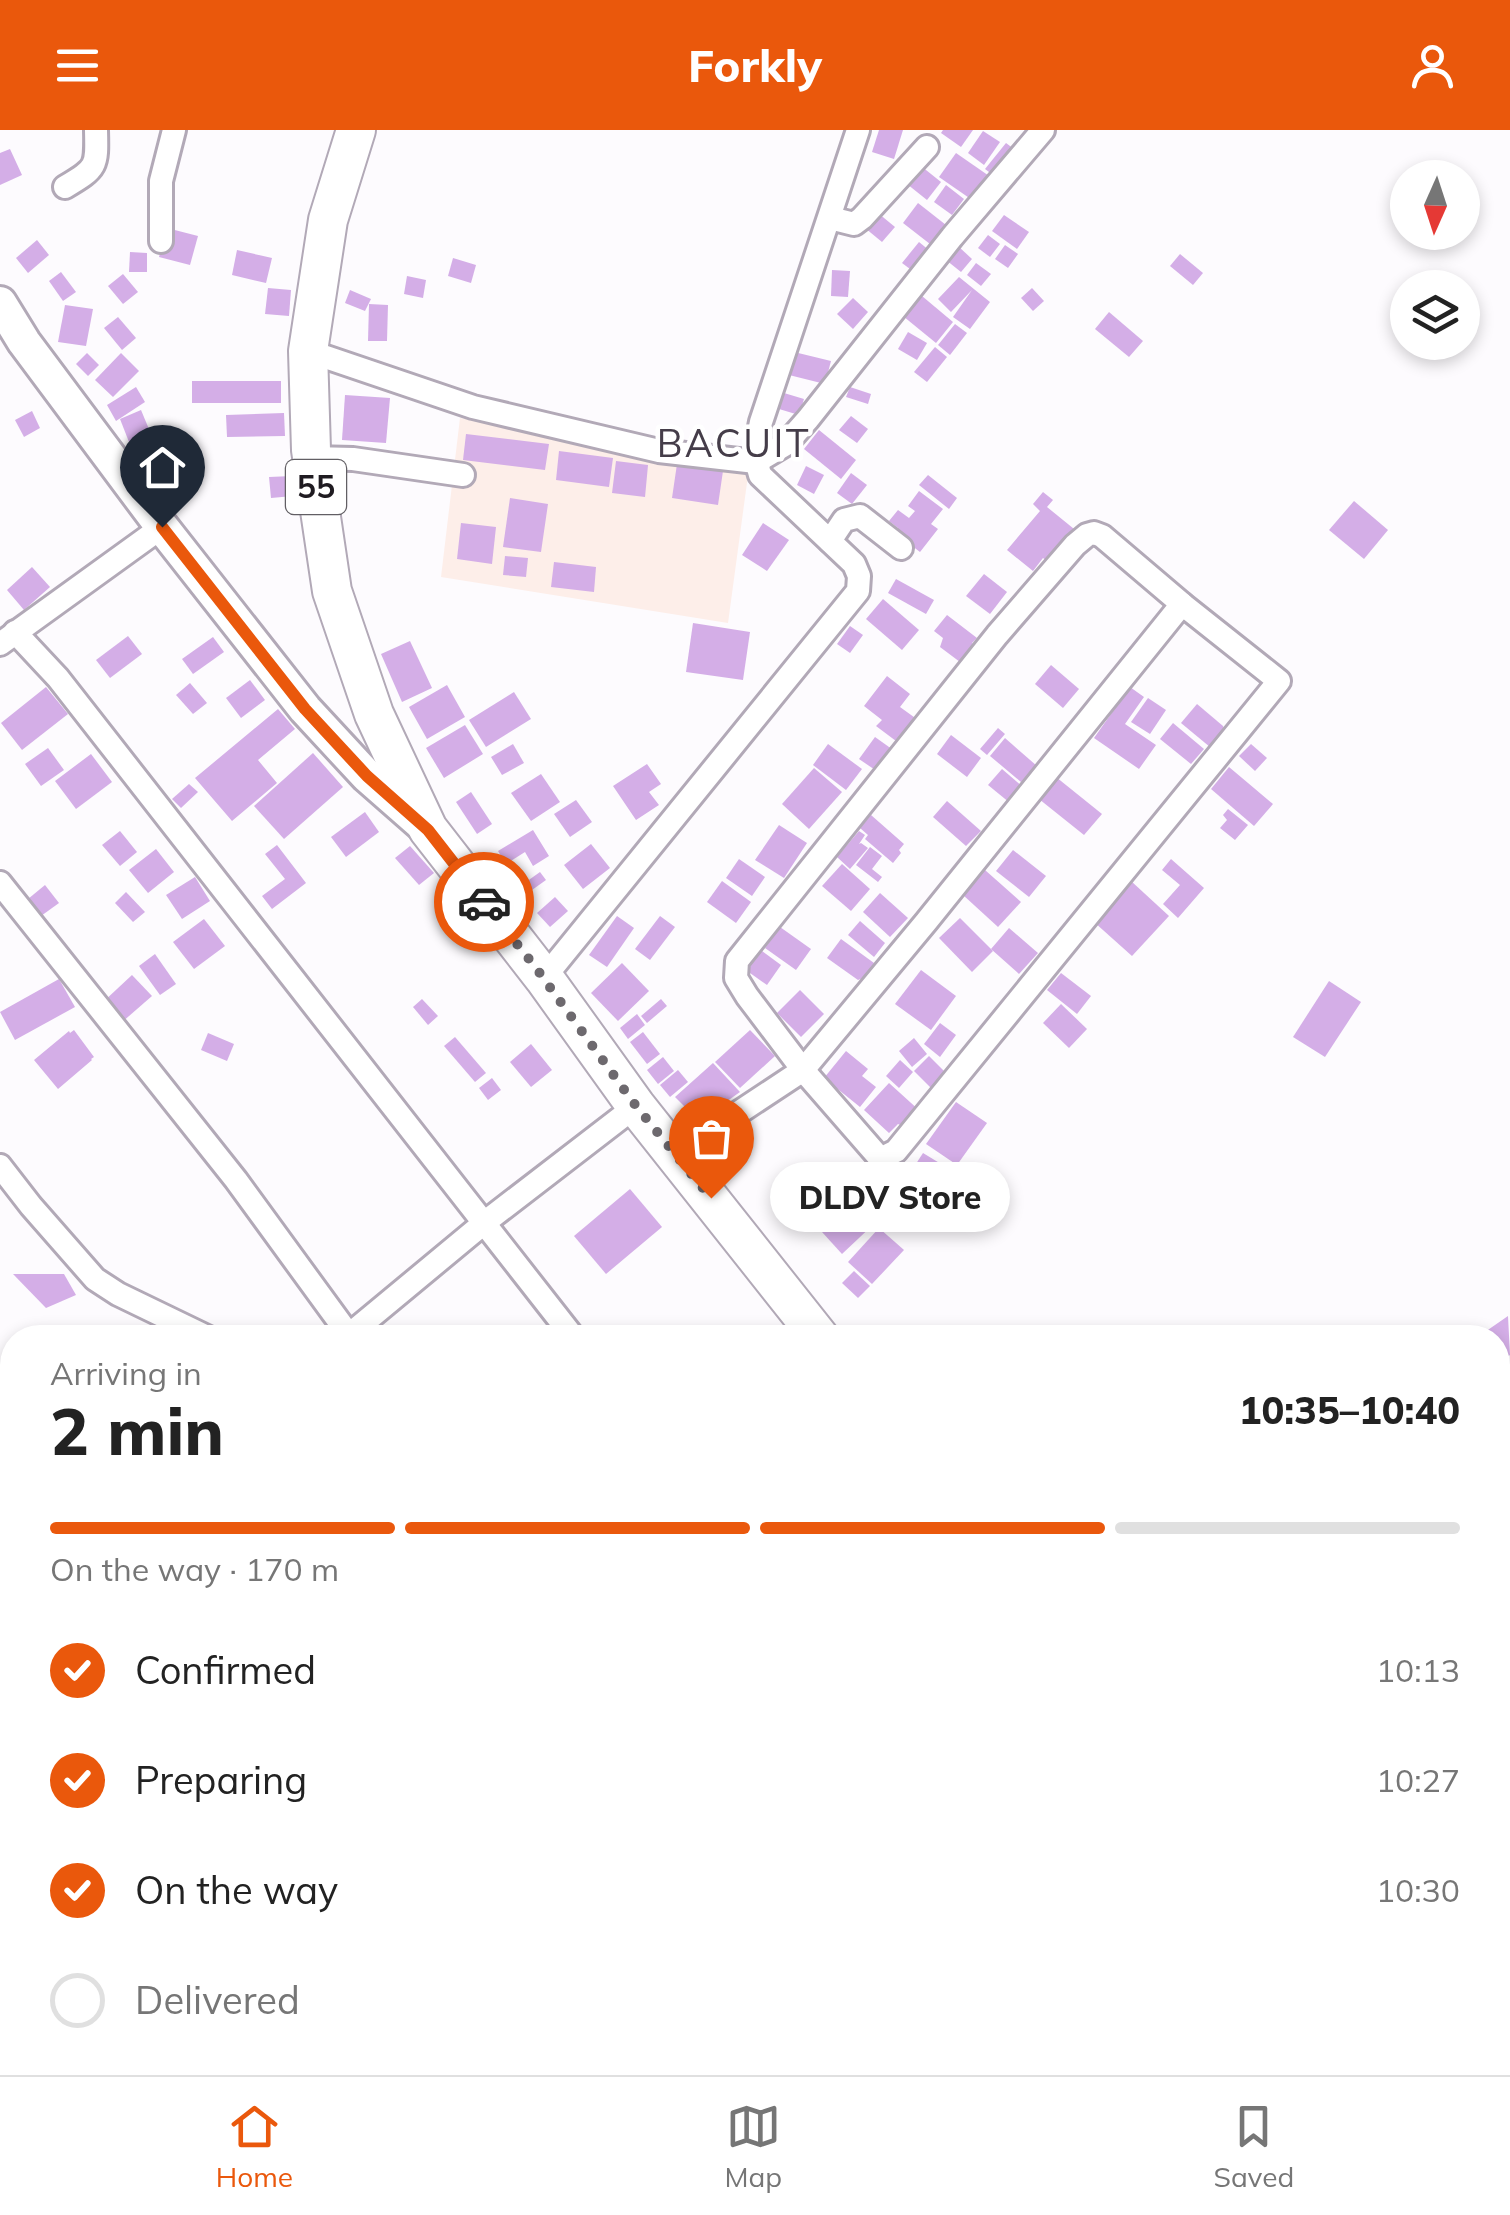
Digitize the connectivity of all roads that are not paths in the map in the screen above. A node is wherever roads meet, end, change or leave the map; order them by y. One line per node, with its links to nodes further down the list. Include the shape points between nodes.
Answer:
1 (96, 130): 7 (street, via 92,168)
2 (174, 130): 9 (street, via 161,181)
3 (356, 130): 11 (highway, 55, via 328,220)
4 (858, 130): 8 (street)
5 (1043, 130): 13 (street, via 808,419 786,444)
6 (928, 146): 8 (street, via 854,224)
7 (65, 187)
8 (830, 218): 13 (street, via 761,422)
9 (161, 241)
10 (0, 303): 15 (main road)
11 (308, 350): 12 (highway, 55); 13 (street, via 473,407 660,451)
12 (311, 458): 14 (street); 20 (highway, 55, via 332,591 374,714)
13 (756, 462): 16 (street, via 760,476)
14 (463, 475)
15 (162, 527): 19 (street); 20 (main road, via 305,709)
16 (830, 541): 17 (street, via 844,520 860,516); 22 (street, via 854,564 858,592)
17 (901, 548)
18 (1182, 604): 23 (street); 23 (street, via 1094,533 1075,545 997,635 737,960 736,978); 23 (street, via 1279,681 1183,800 896,1151 877,1156)
19 (7, 638): 27 (street, via 58,678)
20 (428, 830): 22 (highway, 55)
21 (0, 882): 29 (street, via 236,1180)
22 (544, 978): 24 (highway, 55)
23 (803, 1070): 25 (street)
24 (636, 1106): 25 (highway, 55); 27 (street)
25 (676, 1154): 32 (highway, 55)
26 (0, 1166): 28 (street, via 95,1278)
27 (484, 1223): 30 (street); 31 (street)
28 (182, 1325)
29 (340, 1325)
30 (361, 1325)
31 (564, 1325)
32 (810, 1325)

